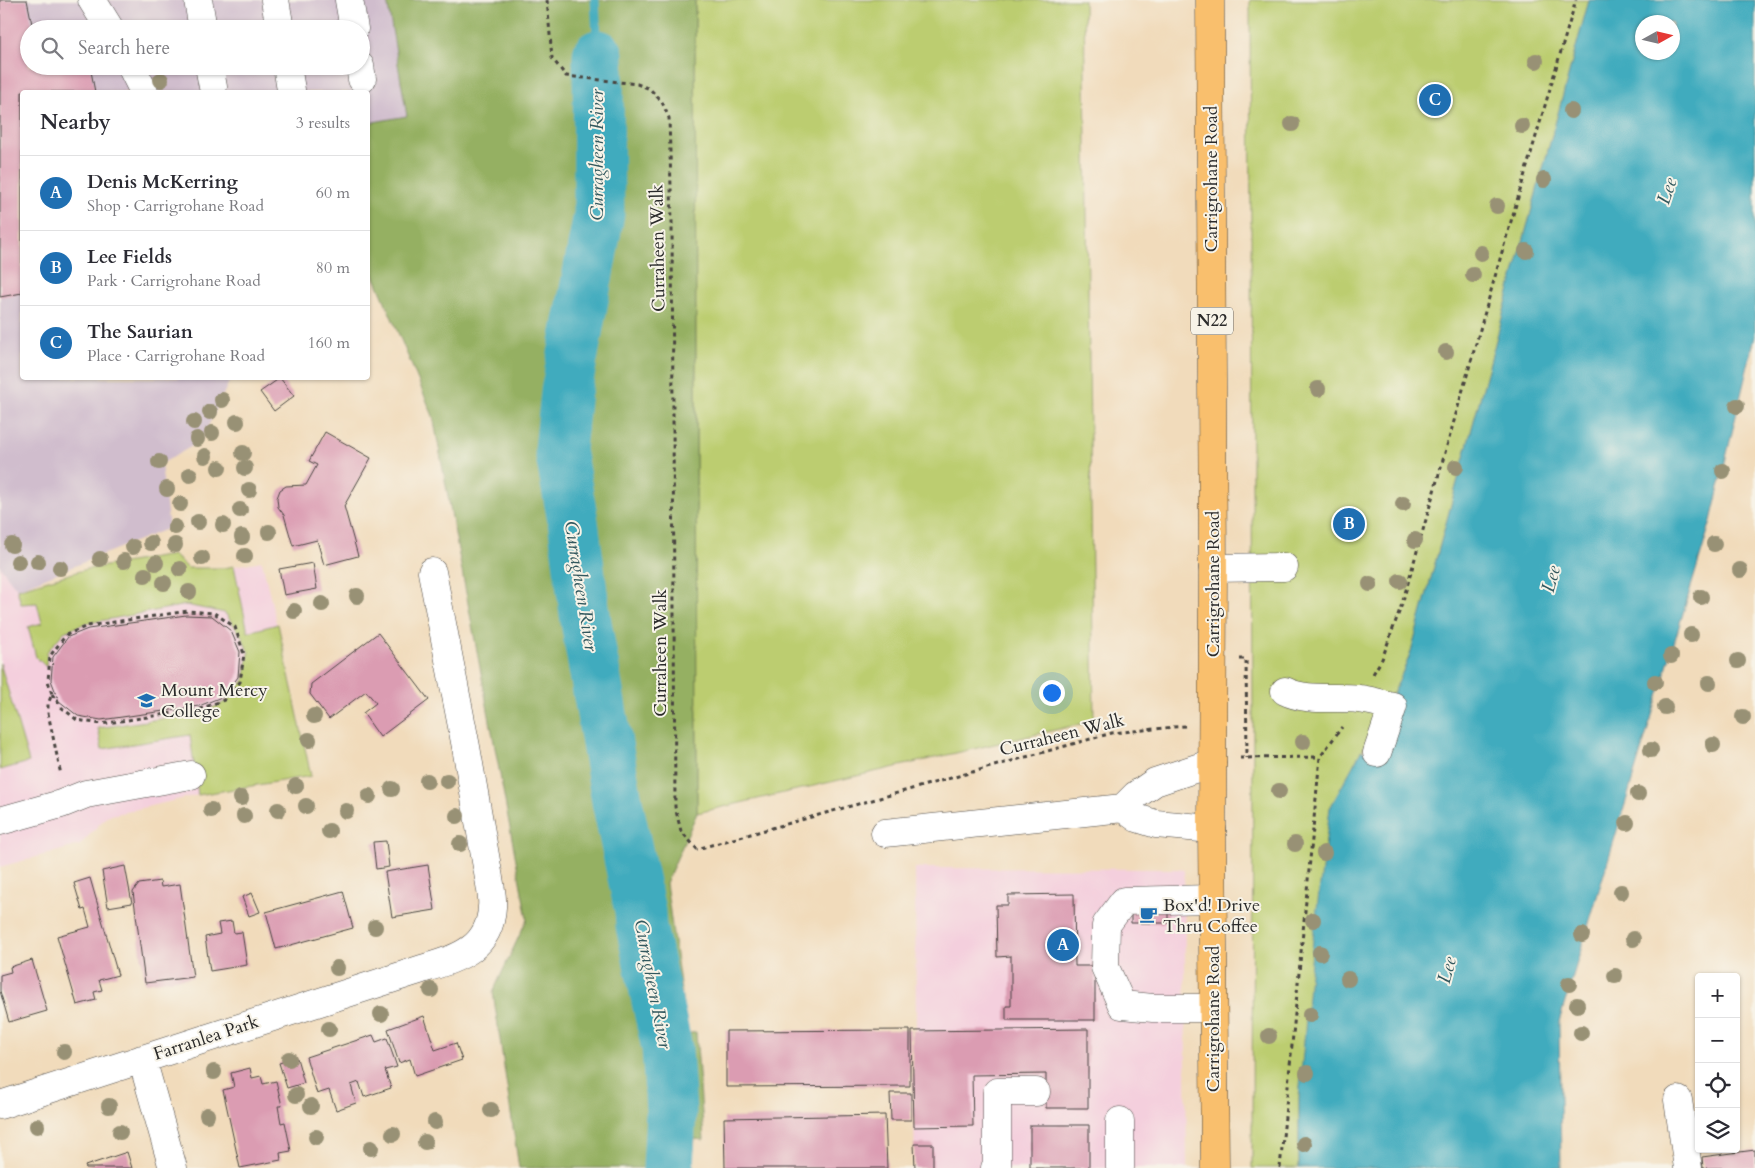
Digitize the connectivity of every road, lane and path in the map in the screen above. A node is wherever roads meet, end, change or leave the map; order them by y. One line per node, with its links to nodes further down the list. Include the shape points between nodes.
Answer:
1 (92, 0): 8 (street)
2 (198, 0): 9 (street)
3 (275, 0): 10 (street)
4 (349, 0): 11 (street)
5 (547, 0): 21 (path, Curraheen Walk, via 552,58 566,76 637,84 650,89 670,118 675,807 681,831 697,849 1112,733 1192,725)
6 (1210, 0): 15 (highway, Carrigrohane Road / N22)
7 (1576, 0): 20 (path, via 1402,604 1382,659)
8 (104, 20)
9 (201, 20)
10 (278, 20)
11 (352, 20)
12 (136, 75): 13 (street)
13 (143, 90)
14 (1284, 567): 15 (street)
15 (1213, 568): 21 (highway, Carrigrohane Road / N22)
16 (432, 572): 34 (street, Farranlea Park, via 493,906 490,924 478,943 460,956)
17 (1240, 659): 23 (path, via 1246,659)
18 (1285, 692): 20 (street)
19 (52, 694): 19 (path, via 61,707 77,720 101,724 200,709 224,700 240,682 244,654 235,627 214,613 188,611 87,626 66,634 50,656 48,681); 27 (path, via 48,713)
20 (1359, 699): 22 (street, via 1393,706); 24 (path)
21 (1212, 732): 25 (highway, Carrigrohane Road / N22)
22 (1377, 753)
23 (1247, 758): 24 (path); 25 (path)
24 (1320, 758): 43 (path)
25 (1212, 761): 28 (street, via 1155,782); 30 (highway, Carrigrohane Road / N22)
26 (191, 775): 29 (street, via 86,794)
27 (61, 777)
28 (1123, 808): 30 (street, via 1137,818 1156,824); 31 (street)
29 (0, 821)
30 (1212, 829): 32 (highway, Carrigrohane Road / N22)
31 (885, 833)
32 (1212, 899): 33 (highway, Carrigrohane Road / N22); 33 (street, via 1124,901 1106,925 1105,967 1122,1004 1153,1008)
33 (1213, 1008): 42 (highway, Carrigrohane Road / N22)
34 (142, 1059): 37 (street, Farranlea Park); 39 (street)
35 (1036, 1092): 40 (street, via 997,1092)
36 (1678, 1100): 44 (street)
37 (0, 1105)
38 (1120, 1122): 41 (street)
39 (173, 1168)
40 (995, 1168)
41 (1120, 1168)
42 (1215, 1168)
43 (1280, 1168)
44 (1688, 1168)

